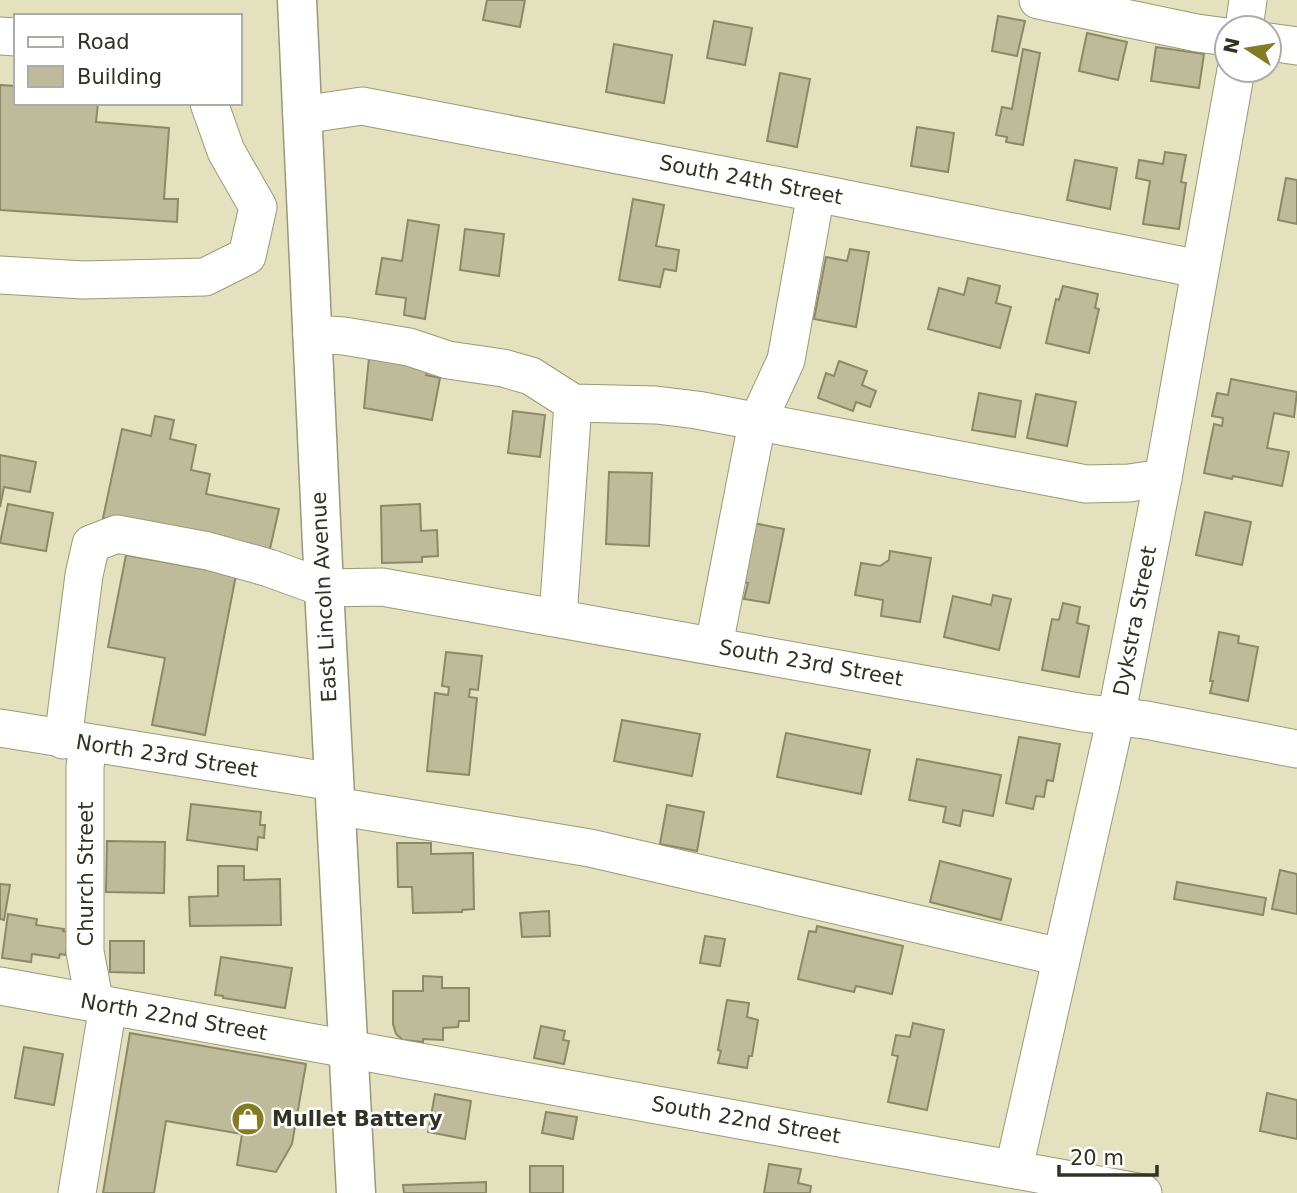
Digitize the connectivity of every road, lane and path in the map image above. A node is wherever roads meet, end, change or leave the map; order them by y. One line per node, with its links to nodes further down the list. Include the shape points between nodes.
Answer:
1 (298, 0): 6 (main road, East Lincoln Avenue)
2 (1038, 0): 3 (street)
3 (1213, 35)
4 (1233, 84): 10 (street, Dykstra Street)
5 (210, 105): 8 (street, via 226,151)
6 (302, 115): 7 (street, South 24th Street, via 362,107); 9 (main road, East Lincoln Avenue)
7 (816, 192): 10 (street, South 24th Street); 14 (street, via 786,360)
8 (258, 207): 9 (street); 11 (street, via 247,256 205,277 83,280)
9 (306, 208): 12 (main road, East Lincoln Avenue)
10 (1199, 269): 15 (street, Dykstra Street)
11 (0, 275)
12 (312, 334): 13 (street, via 385,342 448,360 503,368 531,376); 16 (main road, East Lincoln Avenue)
13 (573, 403): 14 (street, via 656,405); 17 (street)
14 (757, 423): 15 (street, via 1086,484); 18 (street)
15 (1163, 478): 19 (street, Dykstra Street)
16 (324, 588): 17 (street, South 23rd Street, via 382,587); 21 (street, Church Street, via 208,551 117,534 91,544 84,575); 23 (main road, East Lincoln Avenue)
17 (558, 617): 18 (street, South 23rd Street)
18 (714, 645): 19 (street, South 23rd Street)
19 (1116, 717): 22 (street, South 23rd Street); 24 (street, Dykstra Street)
20 (0, 728): 21 (street, North 23rd Street)
21 (75, 742): 23 (street, North 23rd Street); 26 (street, Church Street, via 85,767 85,952)
22 (1297, 749)
23 (334, 794): 24 (street, North 23rd Street); 27 (main road, East Lincoln Avenue)
24 (1060, 957): 28 (street, Dykstra Street)
25 (0, 986): 26 (street, North 22nd Street)
26 (102, 1005): 27 (street, North 22nd Street); 29 (street)
27 (348, 1047): 28 (street, South 22nd Street); 30 (main road, East Lincoln Avenue)
28 (1014, 1168): 31 (street, South 22nd Street)
29 (77, 1193)
30 (356, 1193)
31 (1143, 1193)

